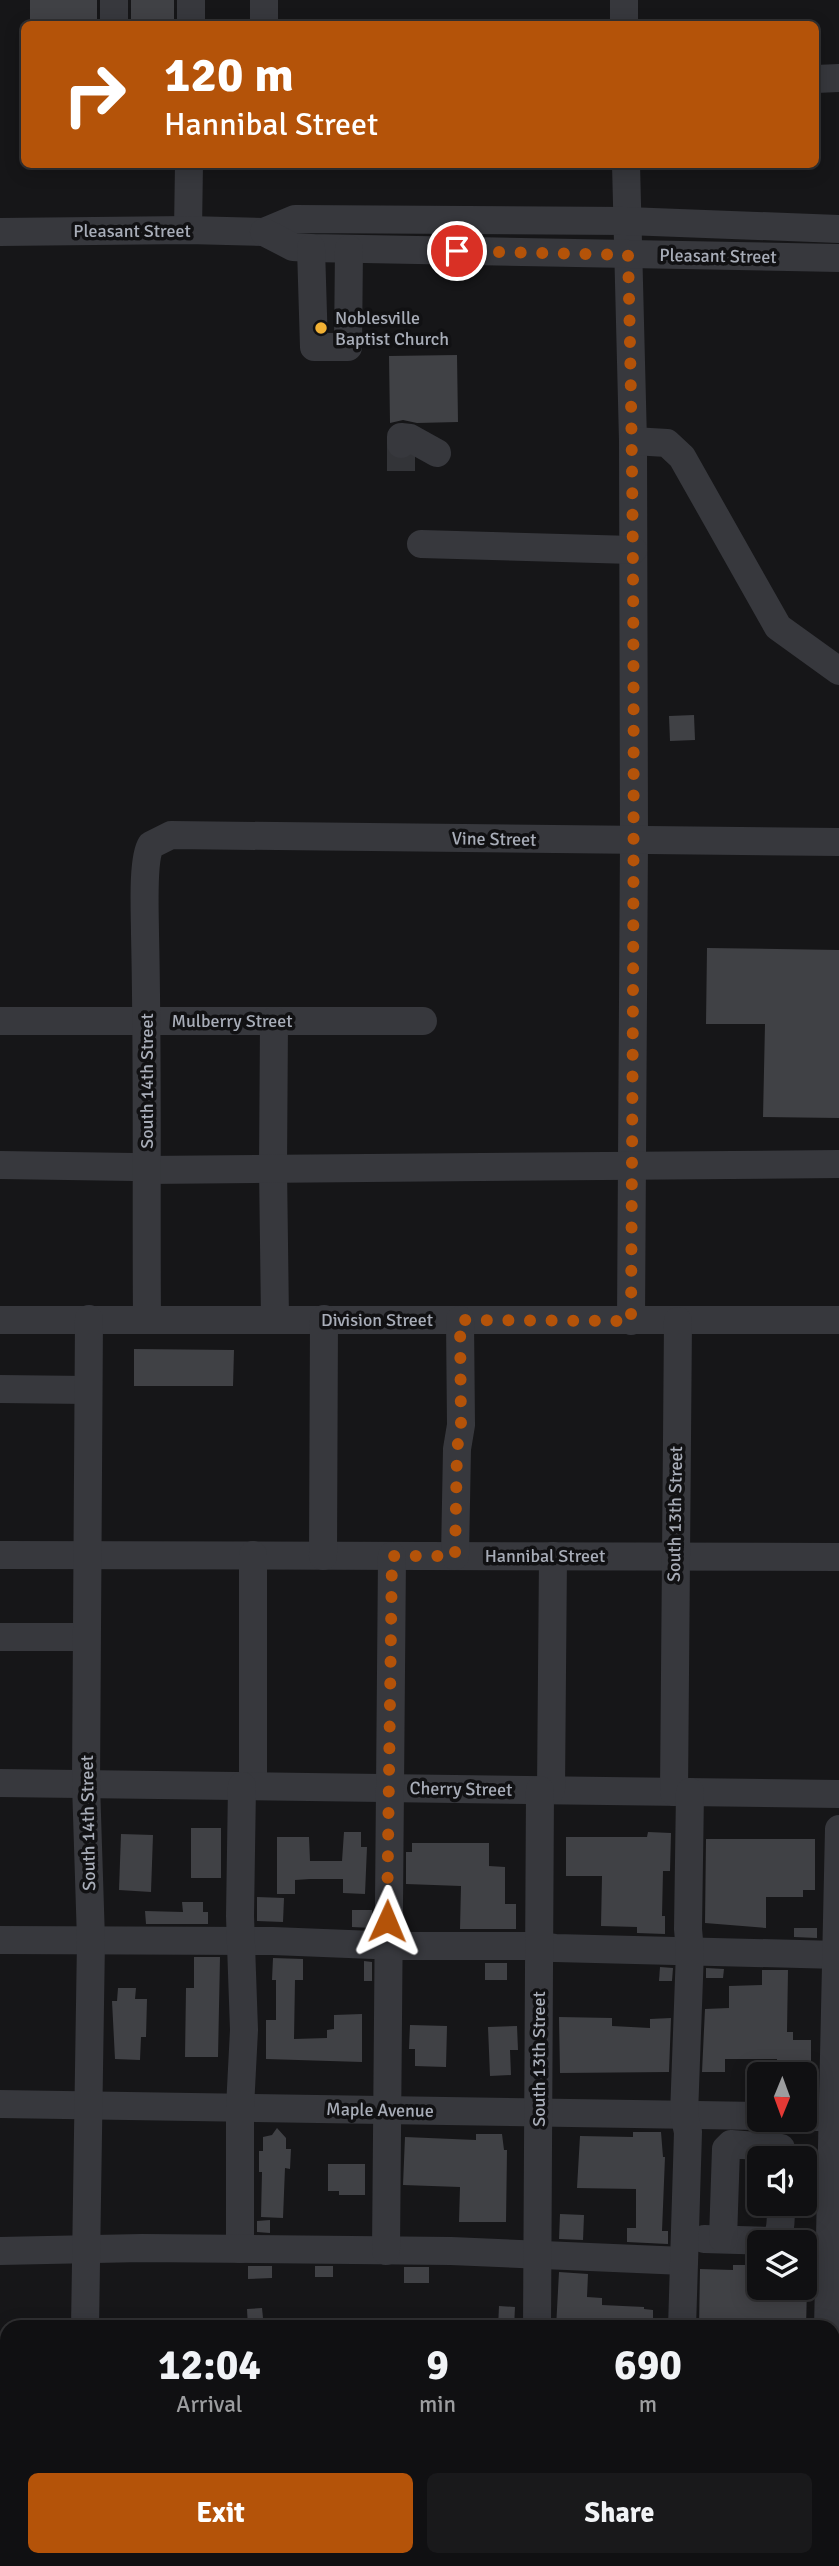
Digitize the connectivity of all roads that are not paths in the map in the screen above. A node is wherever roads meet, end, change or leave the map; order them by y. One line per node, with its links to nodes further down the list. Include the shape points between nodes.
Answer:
1 (114, 0): 5 (street)
2 (191, 0): 6 (street)
3 (264, 0): 7 (street)
4 (624, 0): 8 (street)
5 (114, 21)
6 (191, 21)
7 (264, 21)
8 (625, 21)
9 (839, 78): 10 (street)
10 (819, 79)
11 (189, 168): 15 (street)
12 (626, 168): 13 (street)
13 (627, 221): 14 (street, Pleasant Street); 17 (street, Pleasant Street, via 295,219); 20 (street)
14 (839, 229)
15 (188, 230): 16 (street, Pleasant Street); 17 (street, Pleasant Street)
16 (0, 232)
17 (264, 232): 18 (street, Pleasant Street, via 293,247)
18 (311, 248): 19 (street, Pleasant Street); 19 (street, via 314,347 348,347)
19 (349, 249): 20 (street, Pleasant Street)
20 (628, 255): 21 (street, Pleasant Street); 22 (street)
21 (839, 258)
22 (633, 441): 26 (street); 27 (street, via 667,443 682,457 778,627)
23 (401, 444): 24 (street, via 401,437 410,438)
24 (437, 453)
25 (421, 544): 26 (street)
26 (633, 550): 28 (street)
27 (839, 671)
28 (634, 841): 29 (street, Vine Street); 30 (street, Vine Street, via 171,835); 37 (street)
29 (839, 842)
30 (151, 845): 31 (street, South 14th Street, via 146,856)
31 (147, 1020): 32 (street, Mulberry Street); 33 (street, Mulberry Street); 39 (street, South 14th Street)
32 (0, 1021)
33 (274, 1021): 34 (street, Mulberry Street); 38 (street)
34 (423, 1021)
35 (839, 1164): 37 (street)
36 (0, 1165): 39 (street)
37 (632, 1166): 38 (street); 47 (street)
38 (273, 1168): 39 (street); 42 (street)
39 (146, 1170): 41 (street, South 14th Street)
40 (89, 1319): 41 (street, Division Street); 46 (street, Division Street); 50 (street, South 14th Street)
41 (146, 1319): 42 (street, Division Street)
42 (275, 1319): 43 (street, Division Street)
43 (324, 1320): 44 (street, Division Street); 54 (street)
44 (460, 1320): 47 (street, Division Street); 56 (street)
45 (839, 1320): 48 (street, Division Street)
46 (0, 1321)
47 (631, 1321): 48 (street, Division Street)
48 (678, 1321): 58 (street, South 13th Street)
49 (0, 1389): 50 (street)
50 (88, 1390): 52 (street, South 14th Street)
51 (0, 1555): 52 (street, Hannibal Street)
52 (86, 1555): 53 (street, Hannibal Street); 61 (street, South 14th Street)
53 (253, 1556): 54 (street, Hannibal Street); 64 (street)
54 (323, 1556): 55 (street, Hannibal Street)
55 (392, 1556): 56 (street, Hannibal Street); 65 (street)
56 (455, 1556): 57 (street, Hannibal Street)
57 (553, 1556): 58 (street, Hannibal Street); 66 (street, South 13th Street)
58 (675, 1557): 59 (street, Hannibal Street); 67 (street, South 13th Street)
59 (839, 1557)
60 (0, 1637): 61 (street)
61 (86, 1637): 63 (street, South 14th Street)
62 (0, 1783): 63 (street, Cherry Street)
63 (86, 1784): 64 (street, Cherry Street); 71 (street, South 14th Street)
64 (247, 1786): 65 (street, Cherry Street); 72 (street)
65 (390, 1788): 66 (street, Cherry Street); 73 (street)
66 (545, 1790): 67 (street, Cherry Street); 74 (street, South 13th Street)
67 (682, 1792): 68 (street, Cherry Street); 75 (street, South 13th Street)
68 (839, 1794)
69 (839, 1829): 76 (street)
70 (0, 1940): 71 (street)
71 (91, 1940): 72 (street); 78 (street, South 14th Street)
72 (240, 1941): 73 (street); 79 (street, via 244,2030)
73 (387, 1945): 74 (street); 80 (street)
74 (539, 1946): 75 (street); 81 (street, South 13th Street)
75 (690, 1951): 76 (street); 82 (street, South 13th Street)
76 (838, 1955): 85 (street)
77 (0, 2104): 78 (street, Maple Avenue)
78 (89, 2106): 79 (street, Maple Avenue); 92 (street, South 14th Street)
79 (240, 2108): 80 (street, Maple Avenue); 90 (street)
80 (387, 2110): 81 (street, Maple Avenue); 94 (street)
81 (538, 2113): 82 (street, Maple Avenue); 95 (street, South 13th Street)
82 (684, 2115): 83 (street, Maple Avenue); 91 (street, South 13th Street, via 688,2132)
83 (747, 2116)
84 (817, 2117): 85 (street)
85 (836, 2117): 87 (street)
86 (771, 2146): 89 (street, via 731,2144 726,2148)
87 (818, 2189): 96 (street)
88 (780, 2216): 89 (street, via 776,2239)
89 (723, 2239): 91 (street)
90 (240, 2249): 92 (street); 94 (street)
91 (684, 2249): 95 (street); 99 (street, South 13th Street)
92 (87, 2250): 93 (street); 97 (street, South 14th Street)
93 (0, 2251)
94 (386, 2251): 95 (street)
95 (537, 2254): 98 (street, South 13th Street)
96 (834, 2261): 100 (street)
97 (85, 2320)
98 (537, 2320)
99 (682, 2320)
100 (829, 2320)

